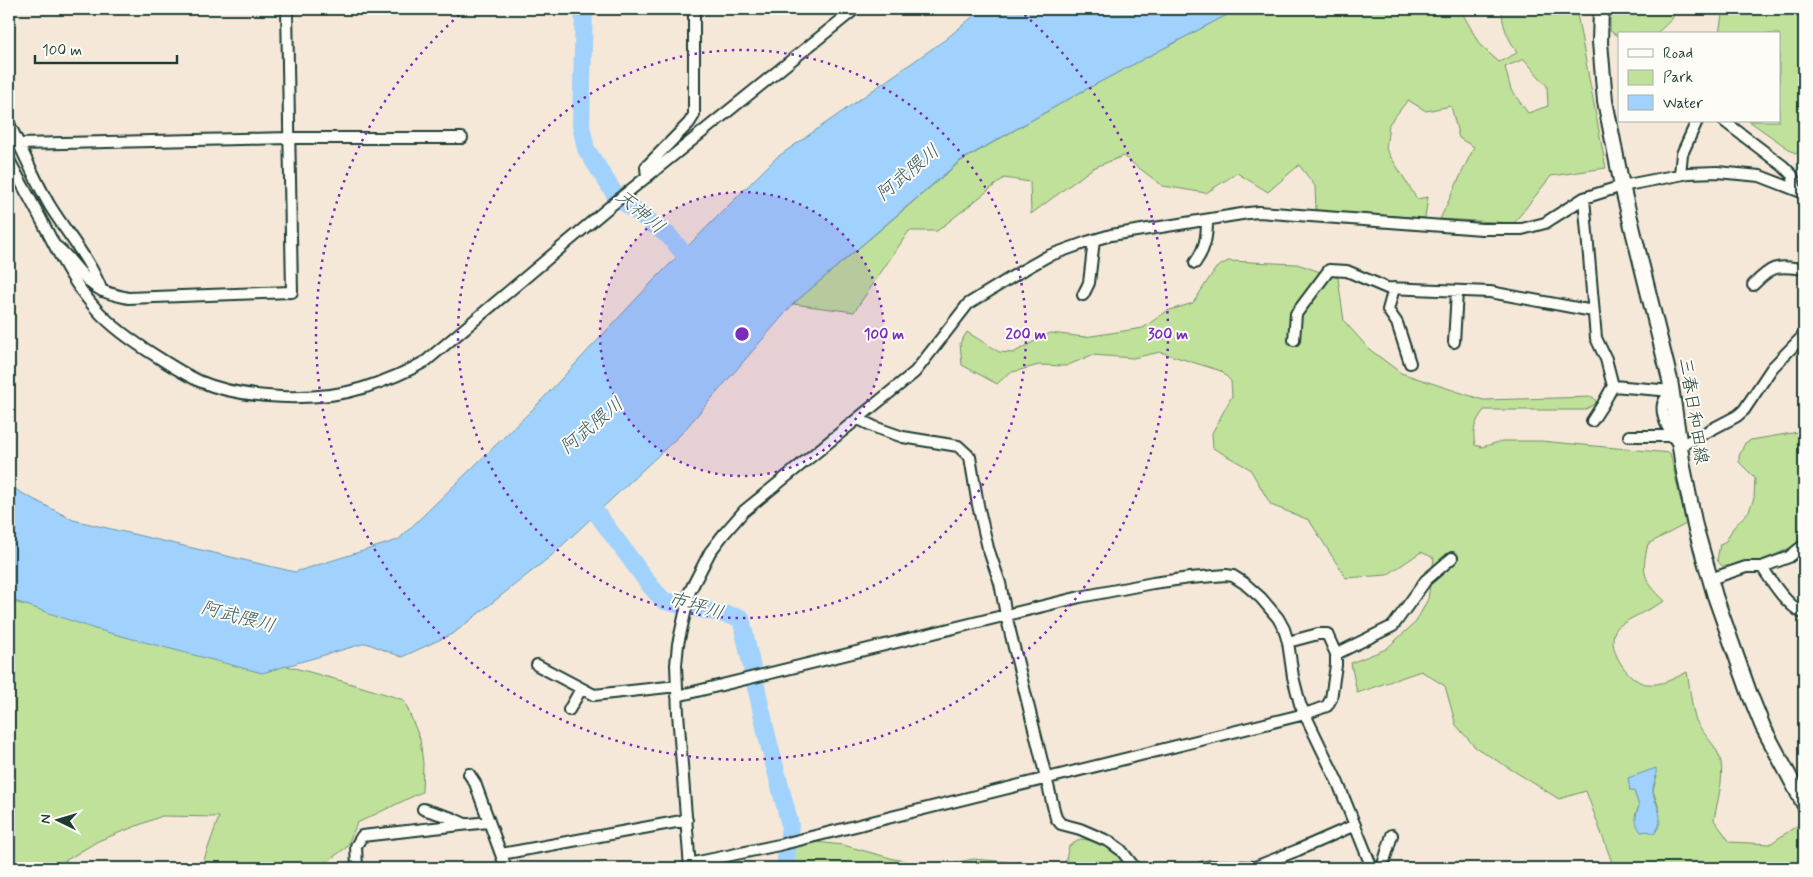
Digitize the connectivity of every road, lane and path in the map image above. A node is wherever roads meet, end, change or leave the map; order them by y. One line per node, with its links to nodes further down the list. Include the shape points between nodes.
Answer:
1 (287, 9): 8 (street)
2 (694, 9): 13 (street, via 694,115 646,166)
3 (855, 9): 13 (street)
4 (1601, 9): 14 (main road, 三春日和田線, via 1605,100)
5 (1697, 122): 12 (street, via 1682,154)
6 (1725, 122): 15 (street, via 1783,166)
7 (9, 124): 10 (street)
8 (290, 138): 9 (street); 10 (street); 24 (street, via 292,292 128,298)
9 (462, 138)
10 (19, 144): 24 (street, via 50,206 76,242)
11 (9, 160): 19 (street)
12 (1680, 174): 14 (street); 15 (street, via 1717,172 1760,176)
13 (647, 177): 19 (street, via 426,361 362,388 327,395 255,395 218,387 179,370 131,341 97,311)
14 (1622, 186): 16 (street); 33 (main road, 三春日和田線)
15 (1800, 191)
16 (1584, 198): 17 (street, via 1545,223 1522,229 1259,212); 27 (street)
17 (1207, 221): 18 (street, via 1168,225); 20 (street, via 1203,251)
18 (1094, 240): 26 (street, via 1089,283); 34 (street, via 1048,256 968,304 915,372)
19 (52, 243): 24 (street)
20 (1195, 263)
21 (1804, 269): 22 (street, via 1780,266 1768,271)
22 (1754, 285)
23 (1394, 288): 25 (street); 29 (street, via 1347,271 1329,270 1296,314); 31 (street, via 1388,310 1397,323)
24 (102, 291)
25 (1457, 292): 27 (street, via 1490,292); 30 (street)
26 (1083, 295)
27 (1593, 311): 32 (street, via 1596,338)
28 (1804, 335): 37 (street, via 1772,368 1737,416)
29 (1294, 340)
30 (1454, 342)
31 (1410, 364)
32 (1613, 386): 33 (street); 35 (street)
33 (1672, 390): 37 (main road, 三春日和田線)
34 (858, 419): 43 (street, via 903,436 958,446 970,457 978,505); 48 (street, via 744,511 710,552 684,609 678,644)
35 (1592, 421)
36 (1629, 436): 37 (street)
37 (1676, 441): 41 (main road, 三春日和田線)
38 (1804, 545): 40 (street, via 1789,557)
39 (1452, 558): 45 (street, via 1426,580 1393,626)
40 (1762, 568): 41 (street, via 1746,567); 42 (street, via 1793,608)
41 (1710, 579): 53 (main road, 三春日和田線, via 1763,727)
42 (1804, 614)
43 (1006, 615): 44 (street, via 1153,583 1226,575 1238,578 1261,598 1278,618); 48 (street); 52 (street)
44 (1288, 642): 45 (street, via 1327,634); 50 (street, via 1296,690)
45 (1336, 654): 50 (street, via 1331,699 1327,706)
46 (537, 666): 47 (street)
47 (582, 689): 48 (street, via 594,695); 49 (street)
48 (677, 691): 55 (street)
49 (568, 710)
50 (1306, 714): 52 (street); 58 (street)
51 (469, 774): 56 (street)
52 (1046, 778): 61 (street); 64 (street, via 1056,818 1061,824 1110,842)
53 (1804, 804)
54 (424, 809): 57 (street)
55 (687, 820): 60 (street); 61 (street)
56 (488, 822): 57 (street); 60 (street)
57 (464, 824): 62 (street, via 362,836 356,846)
58 (1355, 825): 65 (street, via 1255,867); 66 (street)
59 (1392, 835): 67 (street)
60 (501, 854): 63 (street)
61 (690, 866)
62 (357, 868)
63 (506, 868)
64 (1135, 868)
65 (1201, 868)
66 (1372, 868)
67 (1382, 868)

